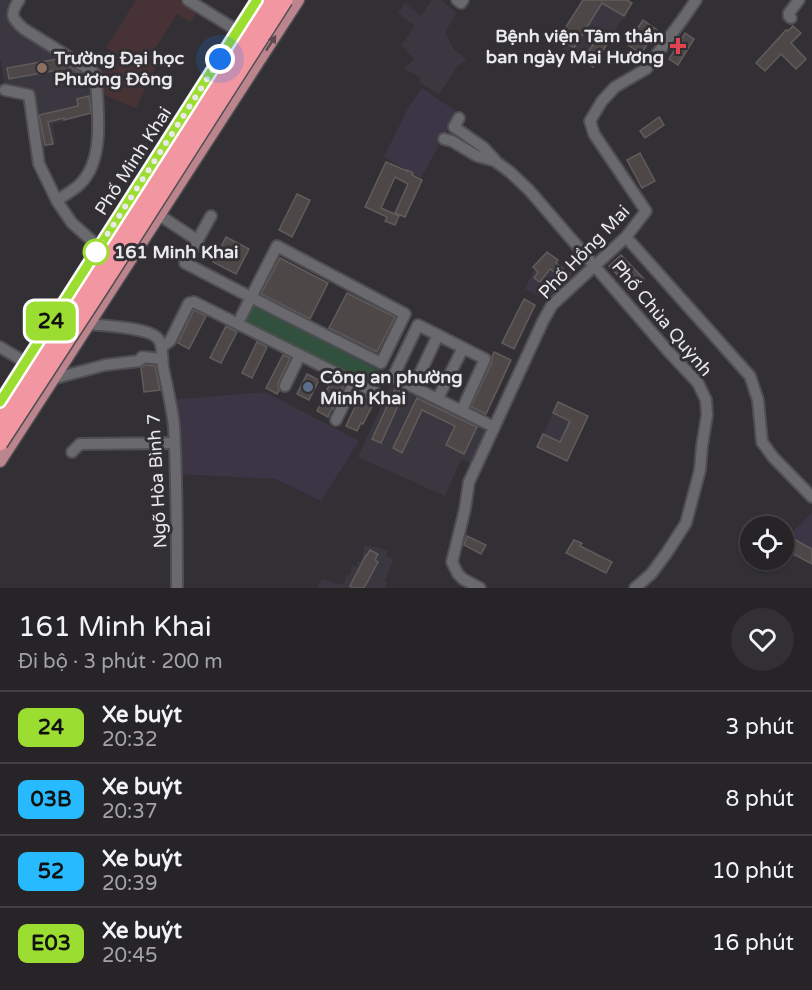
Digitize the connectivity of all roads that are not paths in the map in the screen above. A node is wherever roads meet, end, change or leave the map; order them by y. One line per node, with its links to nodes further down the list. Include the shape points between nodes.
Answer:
1 (19, 0): 21 (street, via 13,10 17,23 96,75 98,135 94,161 80,184)
2 (188, 0): 12 (street)
3 (257, 0): 12 (main road, Phố Minh Khai)
4 (272, 0): 47 (highway, bridge)
5 (285, 0): 49 (highway, bridge)
6 (298, 0): 16 (main road, one-way to 6)
7 (457, 0): 8 (street)
8 (463, 0)
9 (696, 0): 24 (street, Phố Hồng Mai, via 646,69 615,87 590,121 594,134 646,211)
10 (799, 0): 11 (street, via 789,13)
11 (791, 18)
12 (238, 31): 15 (main road, Phố Minh Khai)
13 (5, 90): 21 (street, via 29,95 39,164)
14 (459, 118): 18 (street, via 454,127 483,147)
15 (180, 121): 16 (main road, via 189,139 200,142); 19 (main road, Phố Minh Khai)
16 (209, 138): 20 (main road)
17 (444, 139): 18 (street)
18 (495, 161): 27 (street, Phố Chùa Quỳnh, via 529,190)
19 (150, 169): 20 (main road, via 161,165 173,168); 26 (main road, Phố Minh Khai)
20 (178, 186): 22 (main road)
21 (57, 201): 26 (street, via 72,223)
22 (159, 215): 25 (street); 30 (main road)
23 (211, 216): 25 (street)
24 (626, 237): 27 (street, Phố Hồng Mai); 53 (street, via 750,376 758,400 762,442)
25 (197, 240): 28 (street, via 185,263)
26 (99, 247): 37 (main road, Phố Minh Khai)
27 (595, 265): 48 (street, Phố Hồng Mai, via 552,305); 56 (street, Phố Chùa Quỳnh, via 698,383 706,400 700,470 686,523 651,574)
28 (251, 297): 28 (street, via 277,246 405,314 381,363); 29 (street)
29 (241, 316)
30 (88, 324): 32 (street, via 147,332 158,338); 38 (main road)
31 (438, 335): 34 (street); 41 (street); 41 (street, via 418,326 393,377)
32 (161, 345): 35 (street, via 170,341 189,303 194,302); 36 (street, Ngõ Hòa Bình 7)
33 (0, 347): 37 (street)
34 (463, 348): 43 (street); 45 (street, via 485,358)
35 (300, 356): 39 (street); 40 (street)
36 (162, 358): 38 (street, via 142,357 139,362 105,365); 50 (street, Ngõ Hòa Bình 7)
37 (25, 362): 44 (main road, Phố Minh Khai)
38 (52, 379): 52 (main road)
39 (354, 384): 42 (street); 46 (street)
40 (285, 386)
41 (414, 387): 43 (street)
42 (376, 393)
43 (438, 398): 45 (street)
44 (0, 402)
45 (462, 410): 48 (street)
46 (336, 420)
47 (0, 422)
48 (494, 427): 55 (street, Phố Hồng Mai, via 469,482 452,562 463,579)
49 (0, 443)
50 (174, 443): 51 (street, via 80,444); 54 (street, Ngõ Hòa Bình 7)
51 (72, 452)
52 (0, 461)
53 (812, 497)
54 (177, 588)
55 (480, 588)
56 (635, 588)

